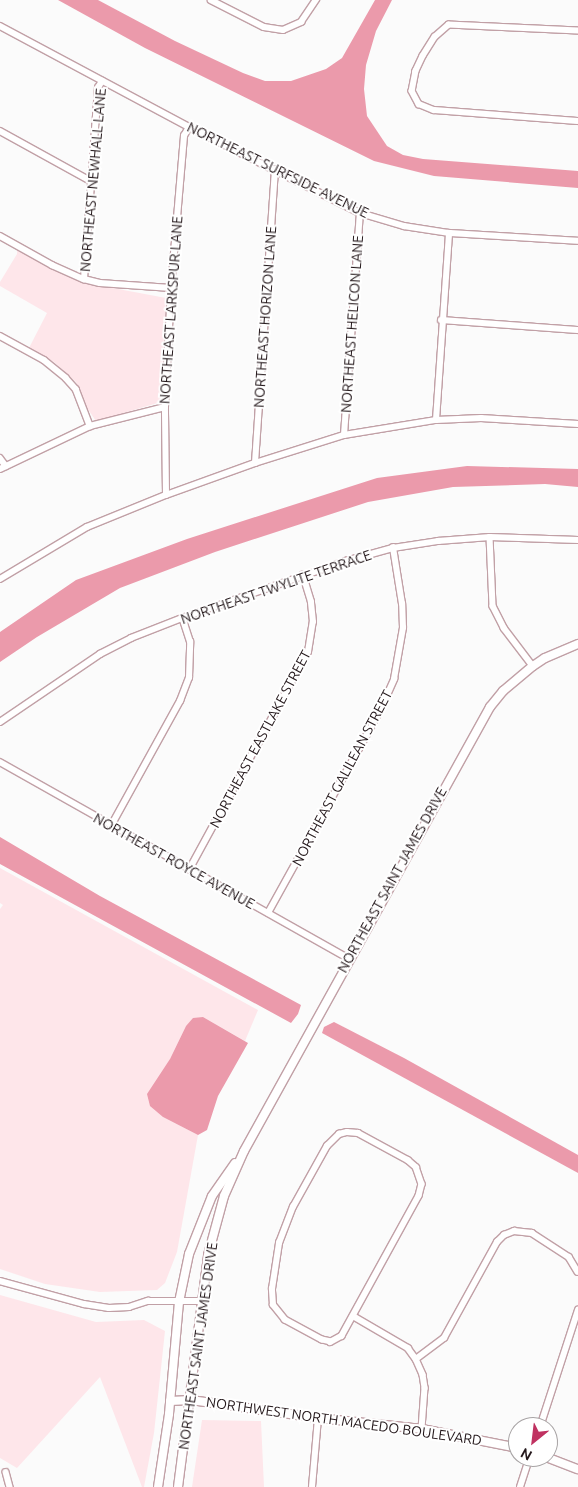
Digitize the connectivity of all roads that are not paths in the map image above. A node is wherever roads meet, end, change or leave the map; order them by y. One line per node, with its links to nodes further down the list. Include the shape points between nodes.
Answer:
1 (211, 0): 2 (street, via 264,27 282,30 301,22)
2 (316, 0)
3 (0, 26): 5 (street, NORTHEAST SURFSIDE AVENUE)
4 (578, 31): 6 (street, via 449,25 435,37 416,71 412,91 419,104 434,110)
5 (102, 81): 7 (street, NORTHEAST SURFSIDE AVENUE); 10 (street, NORTHEAST NEWHALL LANE, via 98,88)
6 (578, 121)
7 (189, 127): 9 (street, NORTHEAST SURFSIDE AVENUE); 16 (street, NORTHEAST LARKSPUR LANE, via 184,136)
8 (0, 131): 10 (street)
9 (275, 170): 11 (street, NORTHEAST SURFSIDE AVENUE); 26 (street, NORTHEAST HORIZON LANE)
10 (91, 181): 15 (street, NORTHEAST NEWHALL LANE)
11 (360, 213): 12 (street, NORTHEAST SURFSIDE AVENUE, via 404,226); 24 (street, NORTHEAST HELICON LANE)
12 (449, 233): 14 (street, NORTHEAST SURFSIDE AVENUE); 17 (street)
13 (0, 236): 15 (street)
14 (578, 241)
15 (84, 279): 16 (street)
16 (171, 288): 20 (street, NORTHEAST LARKSPUR LANE)
17 (442, 320): 18 (street); 21 (street)
18 (578, 330)
19 (0, 336): 23 (street, via 44,360 66,378 76,389)
20 (165, 407): 23 (street); 28 (street, NORTHEAST LARKSPUR LANE)
21 (436, 420): 22 (street, via 481,418); 24 (street)
22 (578, 424)
23 (90, 426): 27 (street)
24 (344, 435): 26 (street)
25 (0, 458): 27 (street)
26 (255, 463): 28 (street)
27 (3, 468)
28 (166, 495): 33 (street, via 88,527)
29 (490, 537): 30 (street, NORTHEAST TWYLITE TERRACE); 31 (street, NORTHEAST TWYLITE TERRACE); 36 (street, via 493,606 504,628)
30 (578, 540)
31 (393, 548): 32 (street, NORTHEAST TWYLITE TERRACE); 41 (street, NORTHEAST GALILEAN STREET, via 403,628 394,679 380,711)
32 (302, 575): 34 (street, NORTHEAST TWYLITE TERRACE); 40 (street, NORTHEAST EASTLAKE STREET, via 311,602 313,622 308,652)
33 (0, 579)
34 (182, 618): 37 (street, NORTHEAST TWYLITE TERRACE, via 100,654); 39 (street, via 190,642 189,678 180,701)
35 (578, 644): 36 (main road, NORTHEAST SAINT JAMES DRIVE)
36 (532, 666): 42 (main road, NORTHEAST SAINT JAMES DRIVE, via 503,690 490,707)
37 (0, 722)
38 (0, 762): 39 (street, NORTHEAST ROYCE AVENUE)
39 (111, 826): 40 (street, NORTHEAST ROYCE AVENUE)
40 (189, 870): 41 (street, NORTHEAST ROYCE AVENUE)
41 (268, 913): 42 (street, NORTHEAST ROYCE AVENUE)
42 (349, 958): 43 (main road, NORTHEAST SAINT JAMES DRIVE)
43 (244, 1151): 46 (main road, NORTHEAST SAINT JAMES DRIVE, via 217,1220); 47 (main road, NORTHEAST SAINT JAMES DRIVE, via 212,1196 201,1220 189,1254)
44 (578, 1272): 50 (street, via 569,1256 532,1233 514,1231 504,1235 497,1242 444,1338)
45 (0, 1281): 47 (street, via 109,1308 129,1307 148,1301)
46 (201, 1300): 47 (street); 51 (main road, NORTHEAST SAINT JAMES DRIVE)
47 (179, 1302): 52 (main road, NORTHEAST SAINT JAMES DRIVE)
48 (578, 1310): 53 (street)
49 (353, 1316): 49 (street, via 342,1336 331,1342 322,1340 285,1320 277,1312 272,1289 279,1243 293,1207 326,1146 339,1134 347,1132 358,1133 408,1160 416,1167 422,1184 419,1196); 50 (street, via 408,1348)
50 (416, 1359): 55 (street, via 424,1375)
51 (191, 1400): 52 (main road, NORTHWEST NORTH MACEDO BOULEVARD); 54 (main road, NORTHWEST NORTH MACEDO BOULEVARD); 63 (main road, NORTHEAST SAINT JAMES DRIVE)
52 (170, 1402): 62 (main road, NORTHEAST SAINT JAMES DRIVE)
53 (543, 1417)
54 (318, 1418): 55 (main road, NORTHWEST NORTH MACEDO BOULEVARD); 64 (street)
55 (422, 1429): 56 (main road, NORTHWEST NORTH MACEDO BOULEVARD)
56 (508, 1446)
57 (558, 1462): 59 (main road)
58 (527, 1467): 65 (street)
59 (578, 1469)
60 (6, 1472): 61 (street)
61 (10, 1487)
62 (158, 1487)
63 (178, 1487)
64 (312, 1487)
65 (520, 1487)

